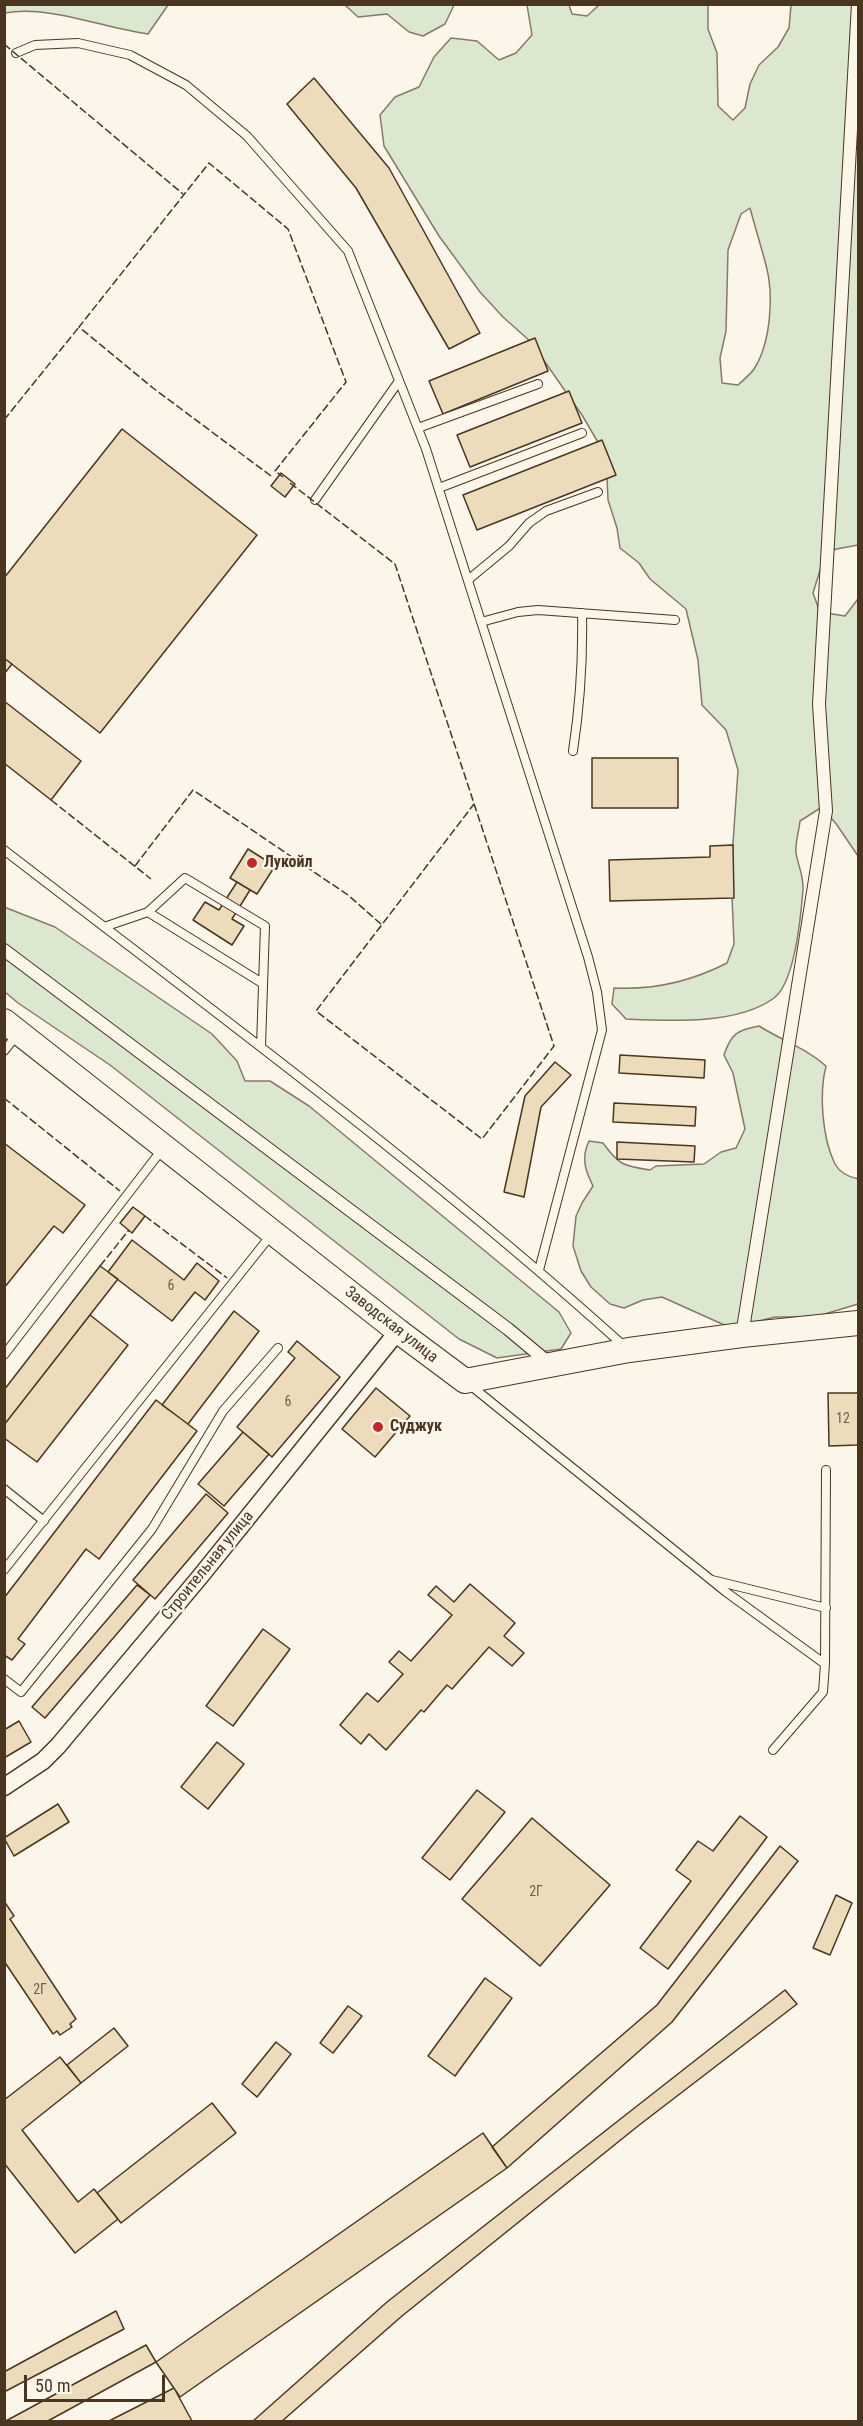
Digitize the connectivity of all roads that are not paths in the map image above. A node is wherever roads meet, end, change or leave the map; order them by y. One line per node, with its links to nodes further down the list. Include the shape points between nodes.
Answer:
1 (858, 4): 27 (street, via 819,704 826,811)
2 (16, 53): 3 (lane, via 35,45 78,43 130,55 186,85 247,135 348,251)
3 (399, 381): 5 (lane); 9 (lane)
4 (538, 384): 5 (lane)
5 (418, 428): 7 (lane)
6 (582, 433): 7 (lane)
7 (439, 488): 10 (lane)
8 (598, 492): 10 (lane, via 546,511)
9 (315, 500)
10 (468, 579): 13 (lane)
11 (582, 613): 12 (lane); 13 (lane, via 538,610); 14 (lane, via 583,657)
12 (675, 620)
13 (481, 622): 24 (lane, via 588,957 602,1030)
14 (573, 751)
15 (4, 850): 17 (lane)
16 (148, 912): 17 (lane); 19 (lane); 19 (lane, via 184,878 233,905 265,926)
17 (104, 927): 21 (lane)
18 (4, 950): 31 (street)
19 (262, 983): 21 (lane)
20 (9, 1034): 22 (main road, Заводская улица)
21 (261, 1046): 24 (lane)
22 (164, 1147): 23 (main road, Заводская улица); 30 (lane)
23 (273, 1233): 26 (main road, Заводская улица); 35 (lane)
24 (539, 1270): 29 (lane)
25 (858, 1323): 27 (main road)
26 (398, 1331): 32 (main road, Заводская улица); 42 (street, Строительная улица, via 58,1746 44,1761)
27 (742, 1335): 29 (main road)
28 (278, 1348): 40 (lane, via 223,1411 152,1529 21,1692)
29 (629, 1350): 31 (main road)
30 (4, 1355)
31 (551, 1364): 32 (main road)
32 (465, 1381): 37 (lane)
33 (826, 1470): 38 (lane)
34 (4, 1490): 35 (lane)
35 (44, 1521): 36 (lane)
36 (4, 1570)
37 (710, 1579): 38 (lane); 39 (lane)
38 (826, 1608): 39 (lane)
39 (825, 1665): 41 (lane, via 823,1692)
40 (4, 1678)
41 (773, 1750)
42 (4, 1787)

